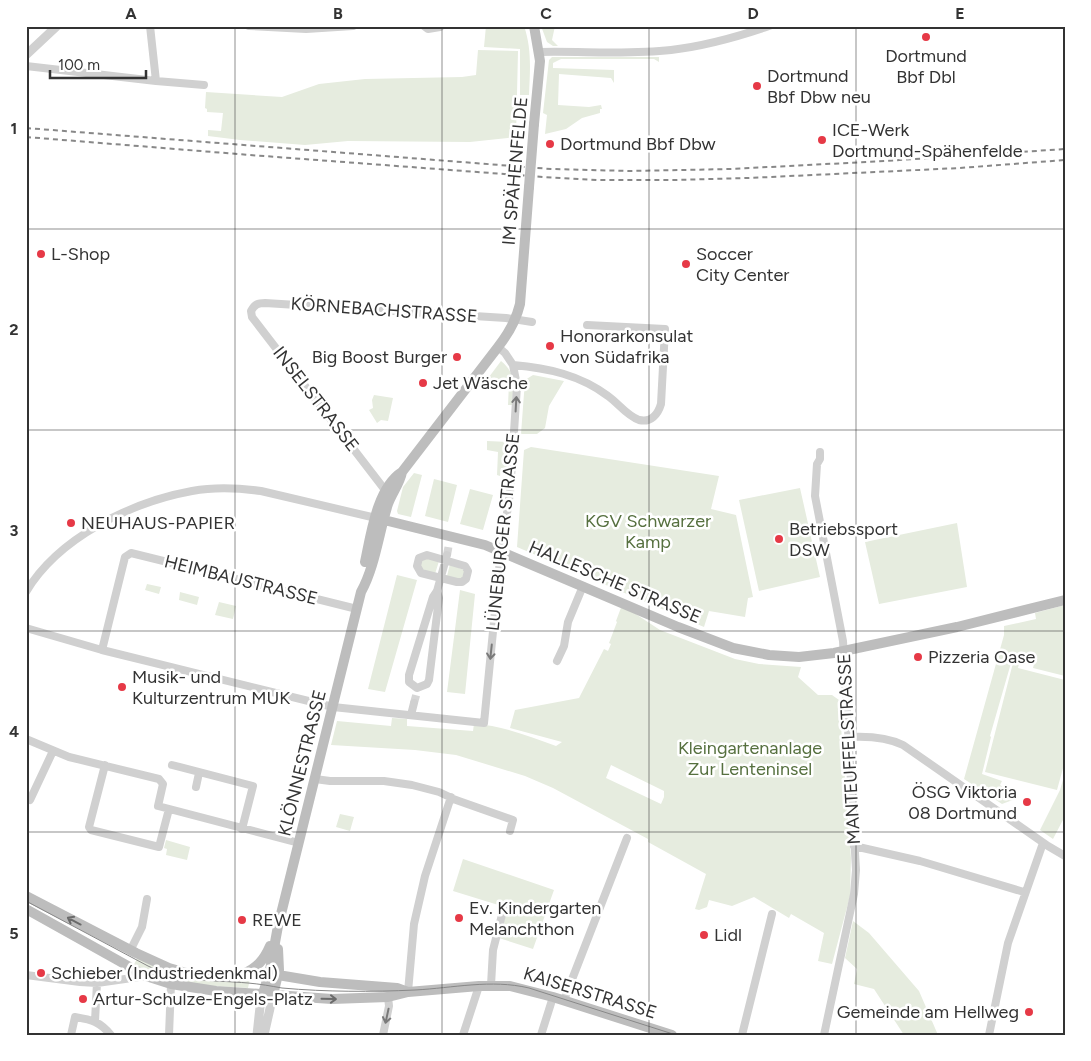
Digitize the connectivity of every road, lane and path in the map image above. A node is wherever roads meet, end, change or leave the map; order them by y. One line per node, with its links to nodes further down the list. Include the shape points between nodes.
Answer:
1 (57, 26): 10 (street)
2 (150, 26): 12 (street)
3 (249, 26): 4 (street, via 306,29)
4 (353, 26)
5 (424, 26): 8 (street, via 428,29)
6 (534, 26): 9 (main road, IM SPÄHENFELDE)
7 (769, 26): 9 (street, via 672,50)
8 (440, 27)
9 (540, 52): 15 (main road, IM SPÄHENFELDE, bridge)
10 (26, 55)
11 (26, 66): 12 (street)
12 (156, 81): 13 (street)
13 (204, 85)
14 (253, 307): 15 (street, KÖRNEBACHSTRASSE, via 265,303); 22 (street, INSELSTRASSE, via 252,317)
15 (517, 319): 16 (street, KÖRNEBACHSTRASSE); 18 (main road, KLÖNNESTRASSE)
16 (532, 322)
17 (587, 325): 19 (street, via 665,329 661,404 655,416 639,420 594,387 565,373)
18 (498, 347): 19 (street); 21 (main road, KLÖNNESTRASSE)
19 (514, 365): 24 (street, LÜNEBURGER STRASSE, one-way to 19, via 514,442 517,386)
20 (818, 458): 34 (street, MANTEUFFELSTRASSE, via 815,496)
21 (402, 472): 22 (main road, KLÖNNESTRASSE); 23 (main road, KLÖNNESTRASSE)
22 (385, 490): 23 (main road, KLÖNNESTRASSE)
23 (380, 519): 24 (main road, HALLESCHE STRASSE); 29 (street, via 256,490 203,490 180,494 129,510 90,531 48,564); 31 (main road, KLÖNNESTRASSE, via 360,586)
24 (502, 552): 27 (main road, HALLESCHE STRASSE); 38 (street, LÜNEBURGER STRASSE, one-way to 38, via 484,722)
25 (446, 558): 26 (street); 26 (street, via 465,566 468,575 462,582); 26 (street, via 427,555 418,561 421,573)
26 (440, 578): 28 (street)
27 (583, 586): 34 (main road, HALLESCHE STRASSE, via 733,648 786,656); 35 (street)
28 (437, 591): 28 (street, via 439,598 429,680 417,690 408,675)
29 (26, 592)
30 (1065, 600): 34 (main road, HALLESCHE STRASSE)
31 (357, 609): 33 (street, HEIMBAUSTRASSE, via 131,553 125,557); 37 (main road, KLÖNNESTRASSE)
32 (26, 628): 33 (street)
33 (102, 650): 37 (street)
34 (844, 651): 39 (street, MANTEUFFELSTRASSE)
35 (557, 661)
36 (414, 703): 38 (street)
37 (333, 707): 38 (street); 45 (main road, KLÖNNESTRASSE)
38 (411, 715)
39 (848, 737): 56 (street, via 891,740 903,745); 57 (street, MANTEUFFELSTRASSE)
40 (26, 739): 41 (street)
41 (52, 751): 42 (street); 48 (street, via 30,800)
42 (104, 765): 49 (street, via 160,779 163,784 158,806); 49 (street, via 89,827 91,830 159,847)
43 (172, 765): 44 (street)
44 (199, 773): 46 (street); 52 (street, via 253,786)
45 (316, 779): 47 (street, via 397,782); 55 (main road, KLÖNNESTRASSE)
46 (196, 786)
47 (450, 797): 51 (street); 75 (street, via 425,876 414,924)
48 (26, 798)
49 (168, 810): 52 (street)
50 (517, 811): 51 (street)
51 (513, 820): 53 (street)
52 (242, 828): 55 (street)
53 (510, 831)
54 (627, 838): 79 (street)
55 (298, 843): 65 (main road, KLÖNNESTRASSE)
56 (1043, 843): 58 (street); 59 (street)
57 (854, 846): 59 (street); 91 (street, MANTEUFFELSTRASSE, via 854,894)
58 (1065, 856)
59 (1024, 892): 92 (street, via 1008,943)
60 (26, 896): 66 (main road, one-way to 60)
61 (147, 899): 66 (street, via 142,927)
62 (504, 906): 73 (street, via 493,950)
63 (26, 909): 68 (main road, KAISERSTRASSE)
64 (772, 914): 90 (street)
65 (275, 942): 69 (main road, via 261,962); 70 (main road, KLÖNNESTRASSE)
66 (130, 951): 69 (main road, via 169,968 210,976)
67 (26, 975): 71 (street)
68 (146, 976): 71 (street); 72 (main road, KAISERSTRASSE)
69 (237, 976): 70 (main road)
70 (272, 979): 75 (main road, KAISERSTRASSE, via 397,988); 76 (main road, KLÖNNESTRASSE)
71 (97, 983): 80 (street)
72 (171, 984): 76 (main road, KAISERSTRASSE); 83 (street)
73 (492, 985): 74 (main road, KAISERSTRASSE); 78 (main road, KAISERSTRASSE, via 522,988)
74 (479, 986): 75 (main road, KAISERSTRASSE); 87 (street)
75 (408, 992): 77 (main road, KAISERSTRASSE)
76 (268, 995): 77 (main road, KAISERSTRASSE, one-way to 77, via 332,999); 84 (street, via 260,1007); 85 (street)
77 (388, 997): 86 (street, one-way to 86)
78 (553, 997): 79 (main road, KAISERSTRASSE); 88 (street)
79 (564, 1000): 89 (main road, KAISERSTRASSE)
80 (95, 1021): 81 (street, via 74,1017); 82 (street)
81 (71, 1035)
82 (111, 1035)
83 (169, 1035)
84 (257, 1035)
85 (264, 1035)
86 (383, 1035)
87 (463, 1035)
88 (541, 1035)
89 (672, 1035)
90 (742, 1035)
91 (824, 1035)
92 (989, 1035)

